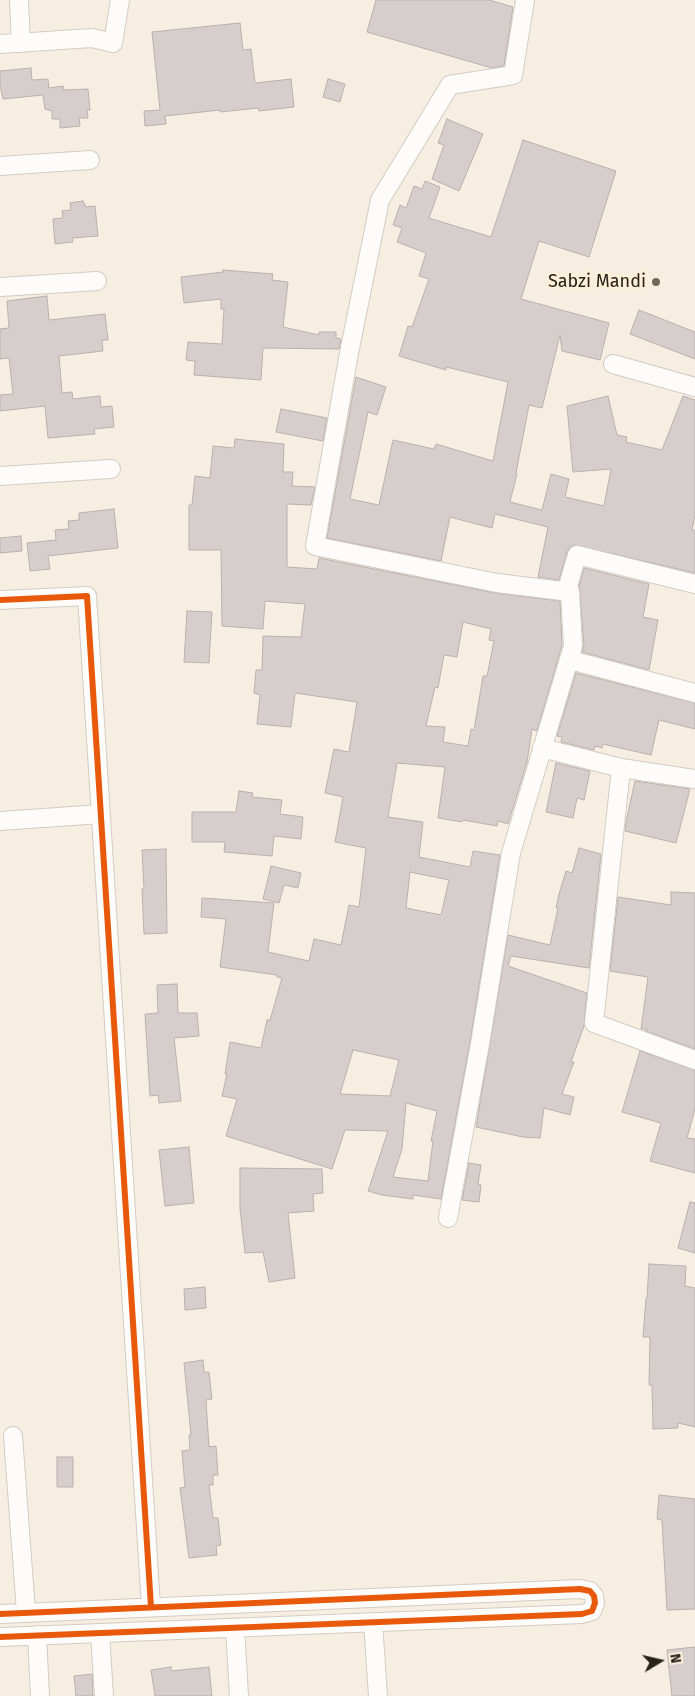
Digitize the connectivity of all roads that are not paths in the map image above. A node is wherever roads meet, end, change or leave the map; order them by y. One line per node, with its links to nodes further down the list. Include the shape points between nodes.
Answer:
1 (18, 0): 4 (street)
2 (120, 0): 4 (street, via 113,43 92,38)
3 (526, 0): 15 (street, via 513,75 450,85 380,200 315,546 497,583)
4 (21, 43): 5 (street)
5 (0, 44)
6 (90, 160): 7 (street)
7 (0, 166)
8 (97, 281): 9 (street)
9 (0, 287)
10 (613, 364): 11 (street)
11 (695, 387)
12 (111, 469): 13 (street)
13 (0, 476)
14 (695, 584): 15 (street, via 577,555 568,586)
15 (570, 592): 17 (street, via 573,646)
16 (0, 600): 22 (street, via 87,596)
17 (568, 662): 18 (street); 19 (street)
18 (695, 693)
19 (542, 748): 20 (street); 25 (street, via 511,853)
20 (621, 768): 21 (street); 24 (street, via 594,1023)
21 (695, 779)
22 (101, 814): 23 (street); 27 (street)
23 (0, 821)
24 (695, 1060)
25 (448, 1218)
26 (13, 1436): 28 (street)
27 (151, 1607): 28 (street); 30 (street, via 580,1589 590,1591 595,1603 592,1611 582,1614)
28 (26, 1612): 29 (street)
29 (0, 1614)
30 (373, 1622): 31 (street); 38 (street)
31 (235, 1628): 32 (street); 37 (street)
32 (100, 1633): 33 (street); 36 (street)
33 (37, 1635): 34 (street); 35 (street)
34 (0, 1637)
35 (40, 1696)
36 (104, 1696)
37 (239, 1696)
38 (378, 1696)

